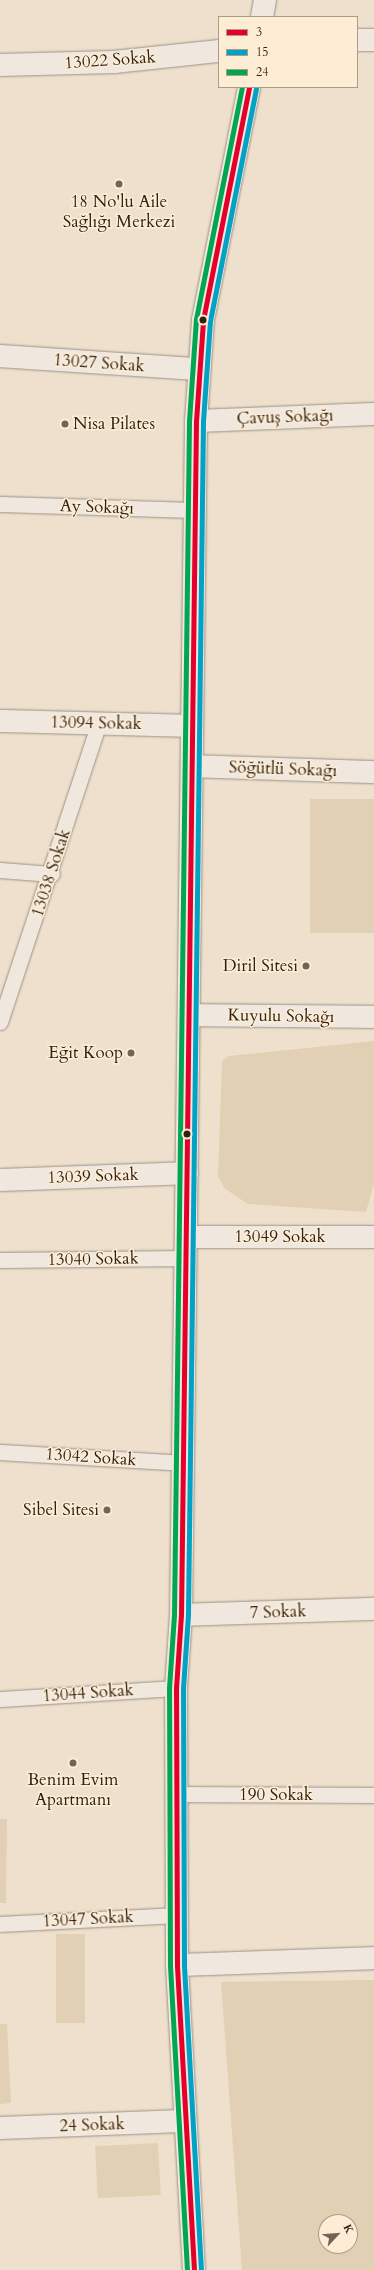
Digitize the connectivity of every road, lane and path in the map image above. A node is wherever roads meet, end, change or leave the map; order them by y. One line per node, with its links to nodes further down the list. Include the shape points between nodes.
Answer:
1 (265, 0): 2 (main road)
2 (262, 16)
3 (358, 40): 4 (main road)
4 (374, 40)
5 (218, 51): 6 (main road, 13022 Sokak, via 114,62)
6 (0, 65)
7 (249, 88): 9 (main road, via 203,320)
8 (0, 356): 9 (main road, 13027 Sokak)
9 (198, 369): 11 (main road)
10 (374, 414): 11 (main road, Çavuş Sokağı)
11 (196, 420): 13 (main road)
12 (0, 504): 13 (lane, Ay Sokağı)
13 (194, 510): 16 (main road)
14 (0, 721): 15 (main road, 13094 Sokak)
15 (99, 723): 16 (main road, 13094 Sokak); 20 (lane, 13038 Sokak)
16 (192, 726): 17 (main road)
17 (192, 766): 18 (main road, Söğütlü Sokağı); 21 (main road)
18 (374, 772)
19 (0, 870): 20 (lane)
20 (52, 874): 23 (lane, 13038 Sokak)
21 (189, 1015): 22 (main road, Kuyulu Sokağı); 24 (main road)
22 (374, 1017)
23 (0, 1022)
24 (186, 1173): 25 (main road, 13039 Sokak); 27 (main road)
25 (0, 1180)
26 (374, 1237): 27 (main road, 13049 Sokak)
27 (186, 1248): 28 (lane, 13040 Sokak); 30 (main road)
28 (0, 1260)
29 (0, 1452): 30 (lane, 13042 Sokak)
30 (183, 1463): 32 (main road)
31 (374, 1610): 32 (main road, 7 Sokak)
32 (181, 1615): 33 (main road)
33 (176, 1688): 34 (lane, 13044 Sokak); 35 (main road)
34 (0, 1699)
35 (178, 1794): 36 (lane, 190 Sokak); 37 (main road)
36 (374, 1795)
37 (176, 1915): 38 (lane, 13047 Sokak); 40 (main road)
38 (0, 1924)
39 (374, 1958): 40 (main road)
40 (177, 1965): 41 (main road)
41 (184, 2121): 42 (main road, 24 Sokak); 43 (main road)
42 (0, 2128)
43 (194, 2270)

